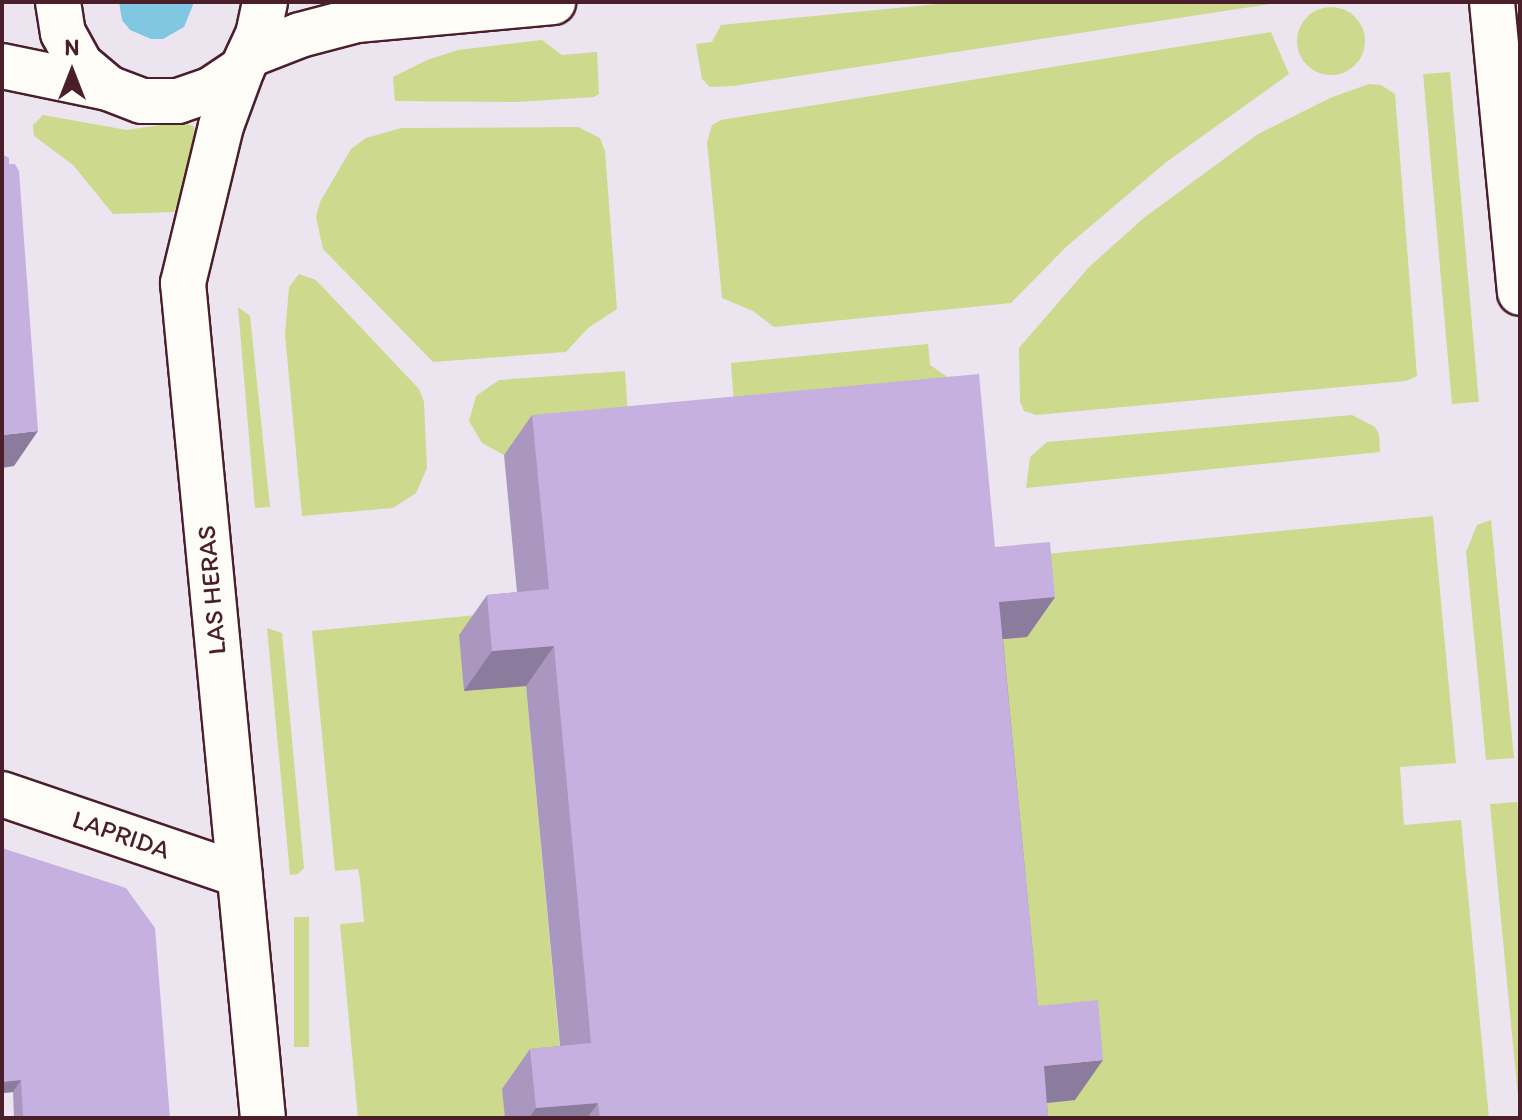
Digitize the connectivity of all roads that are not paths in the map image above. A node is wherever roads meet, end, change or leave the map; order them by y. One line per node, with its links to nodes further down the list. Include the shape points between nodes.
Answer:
1 (58, 2): 7 (main road, via 63,33 81,65)
2 (265, 2): 5 (main road, LAS HERAS)
3 (553, 2): 5 (main road, via 357,20 300,35)
4 (1492, 2): 8 (main road)
5 (246, 62): 7 (main road, via 212,89 178,101 142,101); 10 (main road, LAS HERAS, via 221,126 183,283)
6 (2, 66): 7 (main road)
7 (108, 88)
8 (1520, 293)
9 (2, 794): 10 (main road, LAPRIDA)
10 (240, 875): 11 (main road, LAS HERAS)
11 (263, 1118)

